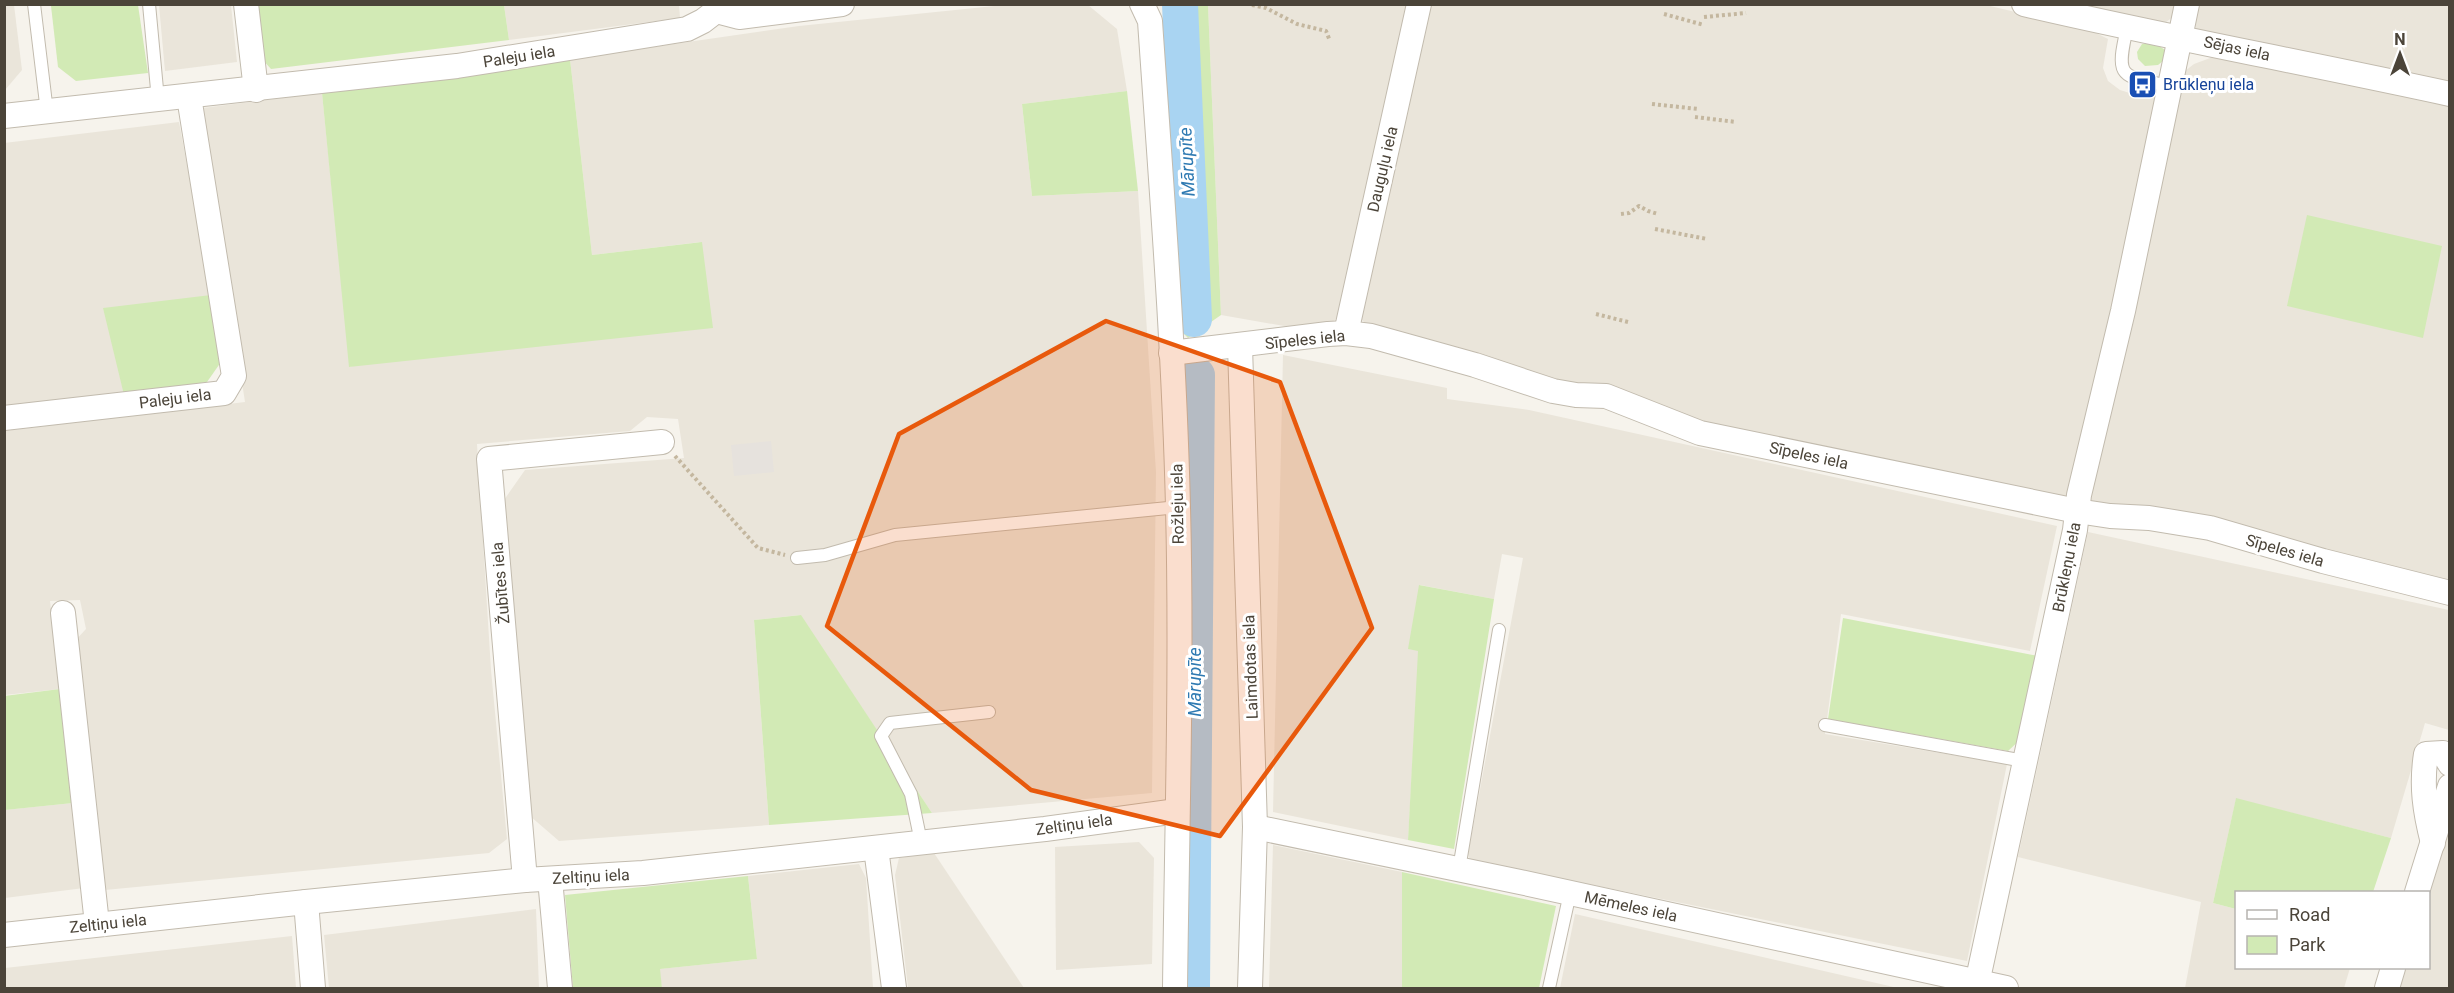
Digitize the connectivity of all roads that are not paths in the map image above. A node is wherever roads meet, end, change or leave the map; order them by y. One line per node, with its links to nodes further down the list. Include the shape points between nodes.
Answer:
1 (34, 4): 17 (lane)
2 (149, 4): 16 (lane)
3 (246, 4): 13 (street)
4 (842, 4): 8 (street, Paleju iela, via 739,17)
5 (1419, 4): 19 (street, Dauguļu iela)
6 (2024, 4): 10 (street, Sējas iela)
7 (2187, 4): 11 (street, Brūkleņu iela)
8 (714, 8): 13 (street, Paleju iela, via 703,21 687,29 457,66)
9 (1146, 13): 21 (street, Rožleju iela)
10 (2127, 28): 11 (street, Sējas iela); 12 (lane, via 2120,58 2124,72)
11 (2181, 37): 12 (street, Brūkleņu iela); 14 (street, Sējas iela)
12 (2169, 86): 25 (street, Brūkleņu iela)
13 (256, 90): 15 (street, Paleju iela)
14 (2450, 94)
15 (189, 97): 16 (street, Paleju iela); 22 (street, Paleju iela, via 234,376 224,393)
16 (158, 100): 17 (street, Paleju iela)
17 (47, 112): 18 (street, Paleju iela)
18 (4, 116)
19 (1346, 333): 20 (street, Sīpeles iela); 25 (street, Sīpeles iela, via 1371,336 1553,391 1605,396 1700,433)
20 (1240, 346): 21 (street, Sīpeles iela); 36 (street, Laimdotas iela)
21 (1171, 353): 24 (street, Rožleju iela)
22 (4, 418)
23 (662, 442): 42 (street, Žubītes iela, via 489,459)
24 (1178, 507): 26 (lane, via 895,536 825,555); 35 (street, Rožleju iela)
25 (2077, 511): 27 (street, Sīpeles iela, via 2210,528); 32 (street, Brūkleņu iela)
26 (797, 558)
27 (2450, 593)
28 (63, 613): 46 (street)
29 (1499, 630): 40 (lane)
30 (989, 712): 37 (lane, via 890,723 881,736 911,794)
31 (1825, 725): 32 (lane)
32 (2024, 760): 49 (street, Brūkleņu iela)
33 (2450, 764): 38 (street, via 2443,753 2426,754 2422,780)
34 (2450, 786): 38 (street)
35 (1178, 811): 37 (street, Zeltiņu iela); 53 (street, Rožleju iela)
36 (1255, 827): 40 (street, Mēmeles iela); 54 (street, Laimdotas iela)
37 (921, 842): 39 (street, Zeltiņu iela)
38 (2433, 843): 43 (street)
39 (876, 848): 41 (street, Zeltiņu iela); 52 (street)
40 (1459, 869): 44 (street, Mēmeles iela)
41 (550, 879): 42 (street, Zeltiņu iela); 51 (street)
42 (525, 880): 45 (street, Zeltiņu iela)
43 (2417, 891)
44 (1570, 893): 49 (street, Mēmeles iela); 55 (lane)
45 (306, 902): 46 (street, Zeltiņu iela); 50 (street)
46 (97, 924): 47 (street, Zeltiņu iela)
47 (4, 935)
48 (2393, 969): 57 (street)
49 (1977, 985): 56 (street, Mēmeles iela)
50 (313, 988)
51 (560, 988)
52 (894, 988)
53 (1174, 988)
54 (1250, 988)
55 (1549, 988)
56 (2006, 988)
57 (2387, 988)

